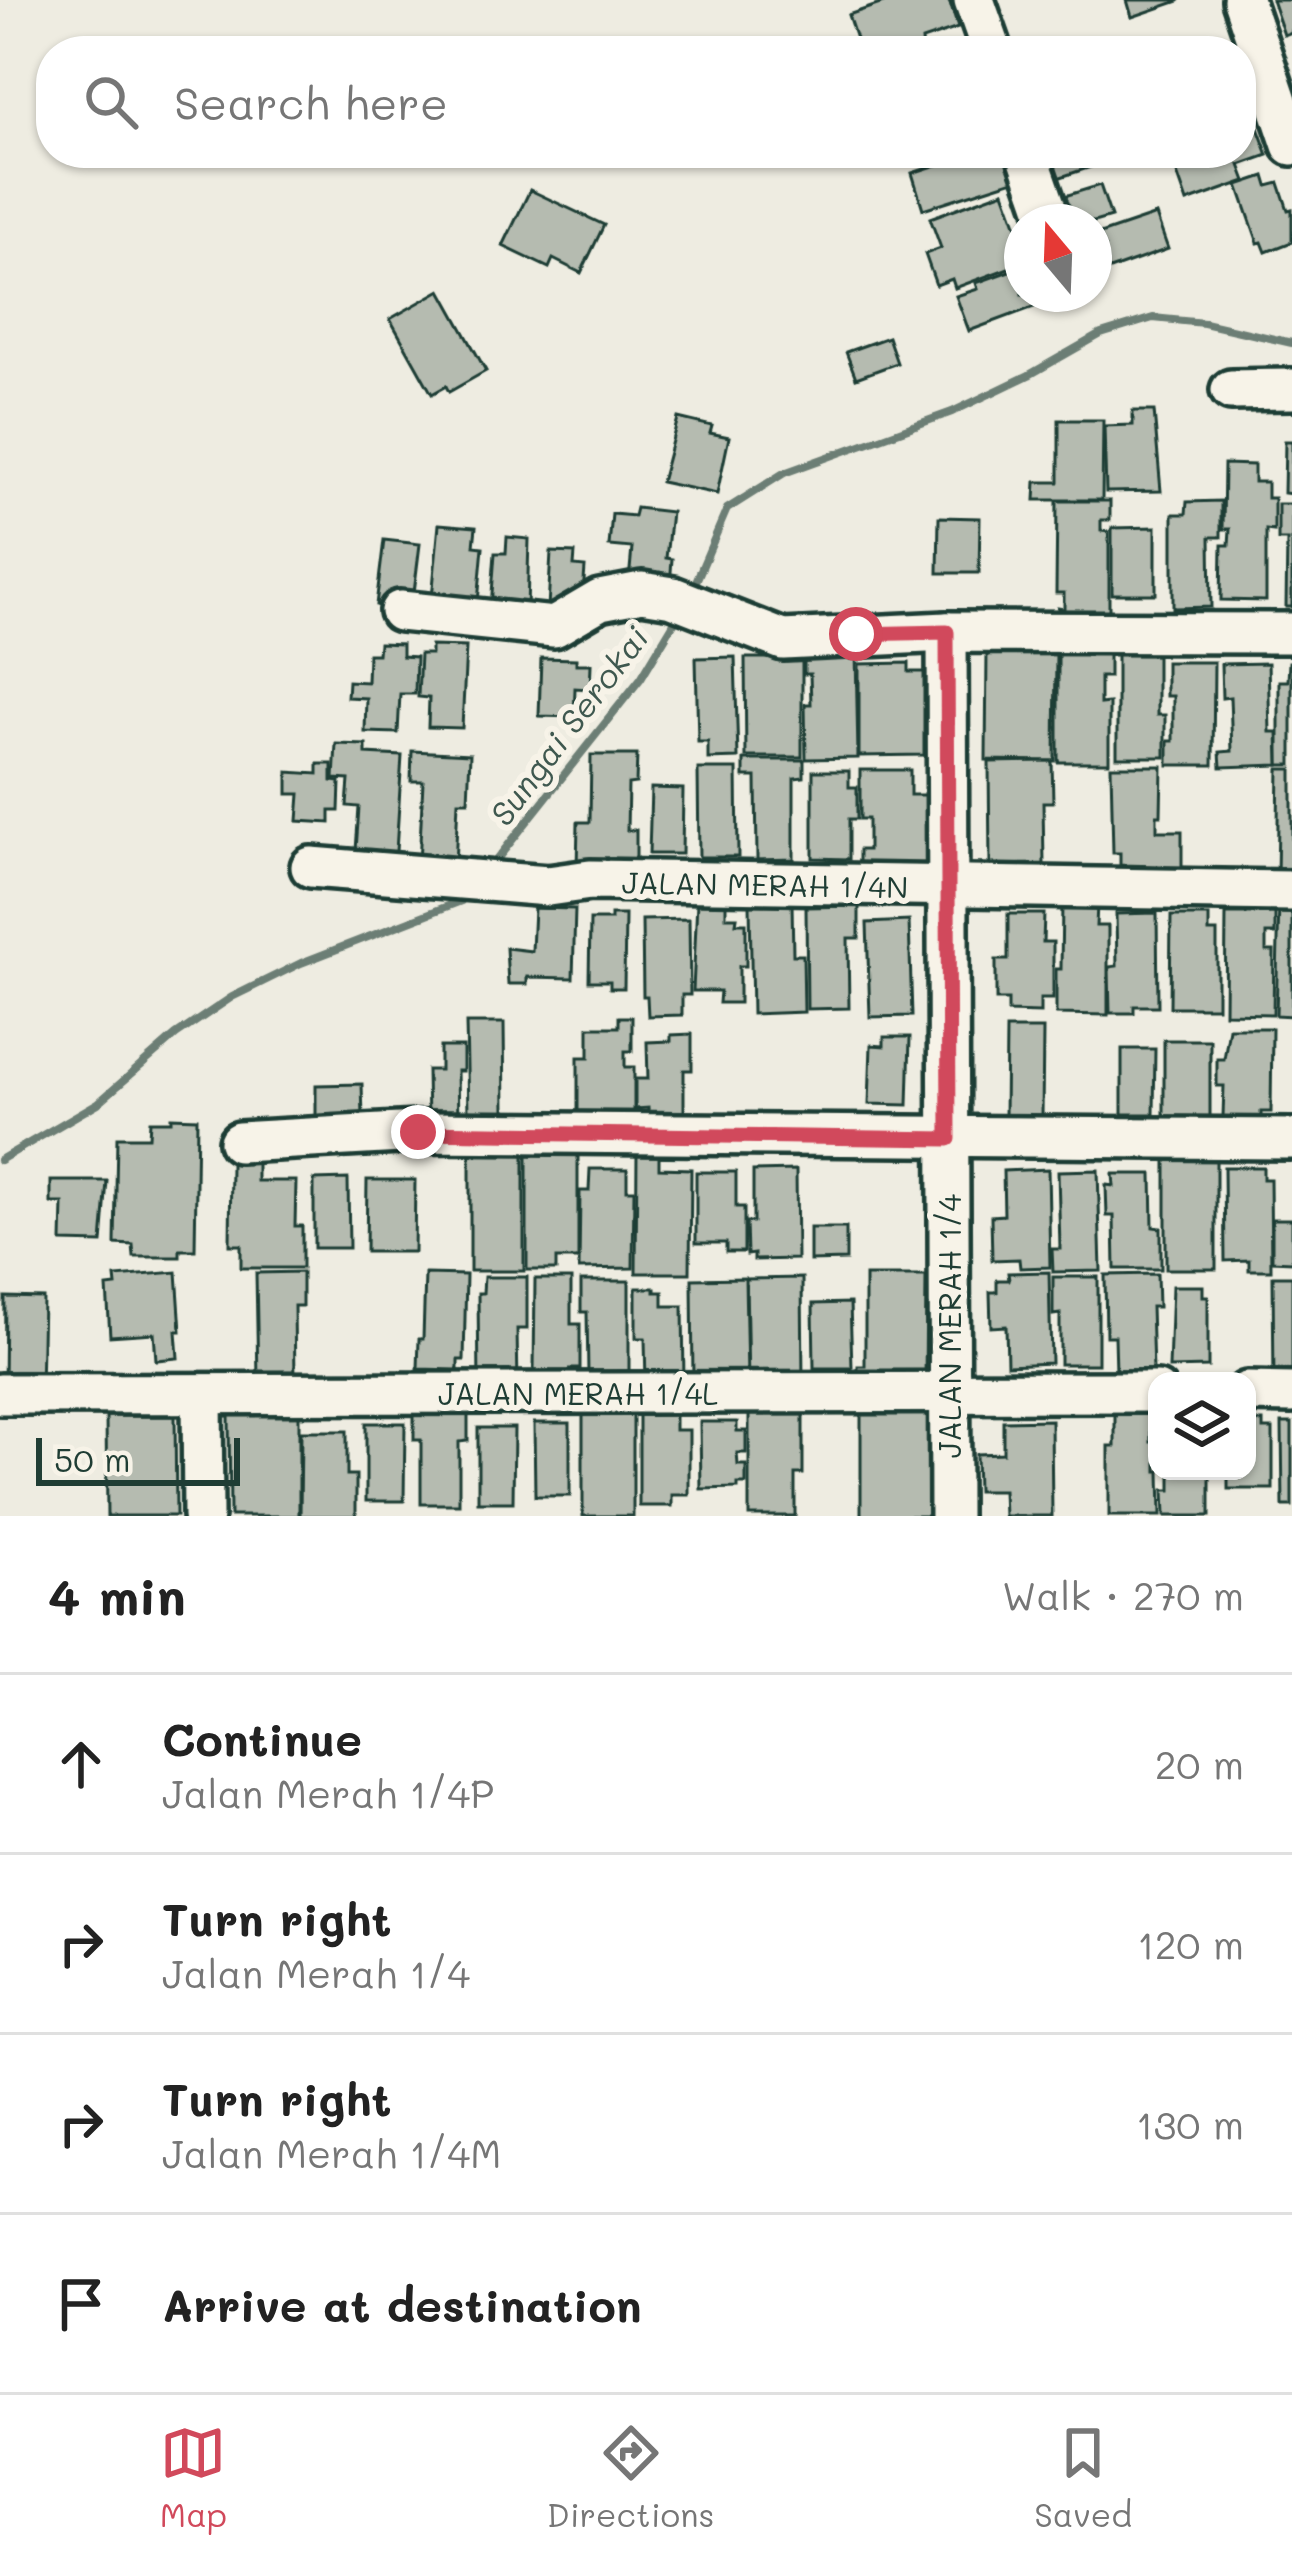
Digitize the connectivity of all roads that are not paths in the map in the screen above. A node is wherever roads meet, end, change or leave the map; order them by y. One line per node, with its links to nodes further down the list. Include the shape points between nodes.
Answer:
1 (974, 0): 3 (street)
2 (1243, 0): 4 (street)
3 (987, 36)
4 (1255, 36)
5 (1256, 38): 6 (street)
6 (1292, 145)
7 (1032, 168): 8 (street)
8 (1045, 204)
9 (1292, 389): 10 (street)
10 (1231, 390)
11 (400, 611): 12 (street, via 554,627 600,599 642,592 783,640)
12 (947, 632): 13 (street); 15 (street, JALAN MERAH 1/4)
13 (1292, 633)
14 (311, 867): 15 (street, JALAN MERAH 1/4N, via 548,886 590,880)
15 (948, 887): 16 (street, JALAN MERAH 1/4N); 17 (street, JALAN MERAH 1/4)
16 (1292, 891)
17 (949, 1139): 18 (street); 19 (street, via 418,1132); 20 (street, JALAN MERAH 1/4)
18 (1292, 1139)
19 (239, 1142)
20 (949, 1392): 21 (street, JALAN MERAH 1/4L); 25 (street, JALAN MERAH 1/4L); 27 (street, JALAN MERAH 1/4)
21 (1148, 1392)
22 (1256, 1393): 23 (street)
23 (1292, 1393)
24 (0, 1394): 25 (street, JALAN MERAH 1/4L)
25 (202, 1395): 26 (street)
26 (203, 1516)
27 (950, 1516)

